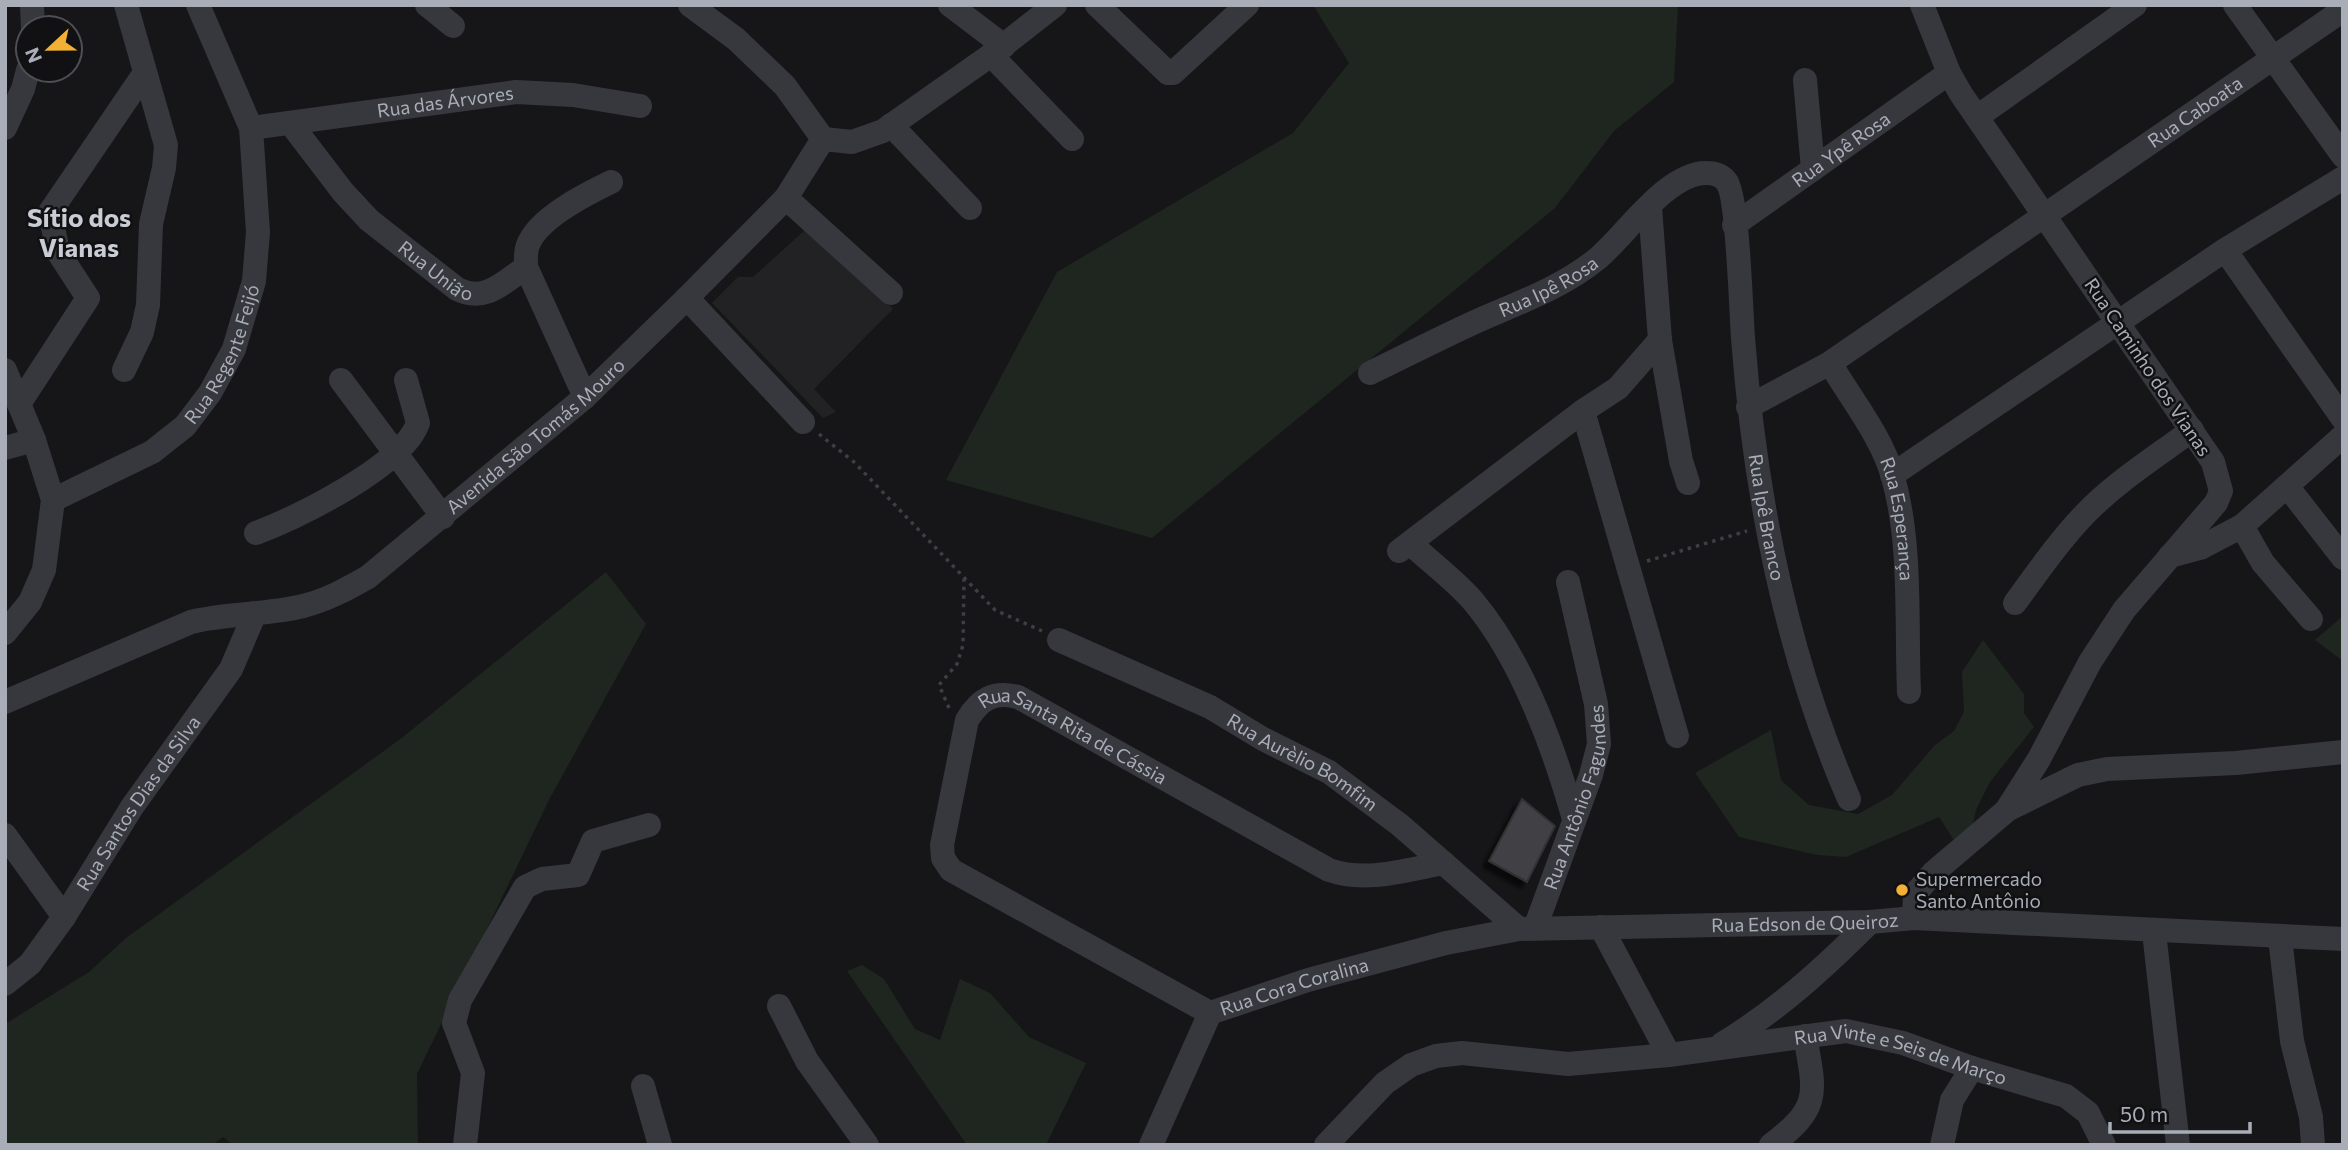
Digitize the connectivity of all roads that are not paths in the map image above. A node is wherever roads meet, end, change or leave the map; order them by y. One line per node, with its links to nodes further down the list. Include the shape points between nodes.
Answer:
1 (126, 5): 17 (street)
2 (198, 5): 25 (street, Rua Regente Feijó)
3 (427, 5): 13 (street)
4 (690, 5): 26 (street, via 736,39 785,86)
5 (950, 5): 14 (street)
6 (1055, 5): 14 (street)
7 (1097, 5): 8 (street, via 1173,73)
8 (1247, 5)
9 (1922, 5): 16 (street, Rua Caminho dos Vianas)
10 (2135, 5): 21 (street)
11 (2235, 5): 15 (street)
12 (2343, 10): 15 (street, Rua Caboata)
13 (453, 26)
14 (997, 50): 23 (street); 27 (street)
15 (2272, 61): 28 (street); 36 (street, Rua Caboata)
16 (1949, 73): 21 (street, Rua Caminho dos Vianas); 29 (street, Rua Ypê Rosa)
17 (144, 74): 46 (street, via 166,145 152,225 148,305 142,332); 51 (street, via 50,212 58,252 88,298)
18 (1805, 80): 29 (street)
19 (24, 84): 24 (street)
20 (640, 106): 22 (street, Rua das Árvores, via 573,94 516,92)
21 (1978, 117): 36 (street, Rua Caminho dos Vianas)
22 (291, 124): 25 (street, Rua das Árvores); 39 (street, Rua União, via 369,220 457,289 481,296)
23 (891, 125): 26 (street, via 852,142); 35 (street)
24 (5, 128)
25 (251, 128): 64 (street, Rua Regente Feijó, via 258,232 254,282 234,349 185,426 152,452)
26 (823, 139): 33 (street, Avenida São Tomás Mouro)
27 (1072, 139)
28 (2343, 156)
29 (1813, 169): 37 (street, Rua Ypê Rosa)
30 (1704, 173): 34 (street, Rua Ipê Rosa, via 1676,183); 37 (street, Rua Ipê Branco, via 1726,181)
31 (2343, 178): 38 (street)
32 (611, 182): 39 (street, via 564,208 533,235)
33 (786, 198): 40 (street); 41 (street, Avenida São Tomás Mouro)
34 (1650, 207): 43 (street); 47 (street, Rua Ipê Rosa, via 1597,259 1570,277)
35 (970, 208)
36 (2047, 217): 42 (street, Rua Caminho dos Vianas); 44 (street, Rua Caboata)
37 (1734, 225): 52 (street, Rua Ipê Branco)
38 (2225, 250): 42 (street); 54 (street)
39 (526, 267): 50 (street)
40 (891, 293)
41 (687, 298): 50 (street, Avenida São Tomás Mouro); 55 (street)
42 (2119, 324): 56 (street, Rua Caminho dos Vianas); 61 (street)
43 (1660, 340): 53 (street, via 1618,388); 62 (street)
44 (1830, 363): 52 (street, Rua Caboata); 61 (street, Rua Esperança)
45 (5, 370): 51 (street)
46 (124, 370)
47 (1370, 373)
48 (341, 380): 60 (street)
49 (406, 380): 60 (street, via 418,423)
50 (585, 397): 65 (street, Avenida São Tomás Mouro)
51 (19, 404): 58 (street)
52 (1748, 407): 80 (street, Rua Ipê Branco, via 1767,525 1814,710)
53 (1583, 411): 78 (street); 82 (street, via 1404,547 1473,600 1503,645 1561,773)
54 (2343, 419)
55 (803, 422)
56 (2192, 430): 68 (street, Rua Caminho dos Vianas, via 2213,463 2221,491); 71 (street, via 2085,513)
57 (2343, 436): 63 (street)
58 (34, 440): 59 (street); 64 (street)
59 (5, 448)
60 (397, 454): 65 (street); 67 (street, via 294,519)
61 (1892, 475): 76 (street, Rua Esperança, via 1902,522)
62 (1688, 483)
63 (2287, 486): 66 (street); 69 (street)
64 (53, 500): 74 (street, via 44,570 30,602)
65 (443, 517): 72 (street, Avenida São Tomás Mouro, via 368,577 336,594 303,606)
66 (2242, 526): 68 (street, via 2200,548); 73 (street, via 2263,563)
67 (256, 533)
68 (2170, 556): 81 (street, Rua Caminho dos Vianas, via 2124,610 2090,662)
69 (2343, 558)
70 (1568, 582): 82 (street, Rua Antônio Fagundes, via 1597,704 1599,744)
71 (2015, 603)
72 (256, 613): 77 (street, Avenida São Tomás Mouro, via 191,622); 86 (street, Rua Santos Dias da Silva, via 230,669 132,807)
73 (2311, 619)
74 (5, 633)
75 (1059, 640): 85 (street, Rua Aurèlio Bomfim, via 1210,707 1329,772)
76 (1909, 692)
77 (5, 702)
78 (1677, 736)
79 (2343, 752): 81 (street, via 2107,769 2078,775)
80 (1849, 799)
81 (2006, 811): 87 (street, Rua Caminho dos Vianas, via 1915,894)
82 (1574, 818): 90 (street, Rua Antônio Fagundes)
83 (649, 825): 102 (street, via 593,841 578,875 542,879 525,887 494,946 471,977 454,1023 473,1073)
84 (5, 835): 86 (street)
85 (1444, 863): 90 (street, Rua Aurèlio Bomfim); 96 (street, Rua Santa Rita de Cássia, via 1368,877 1329,870 1018,697 990,696 976,705 967,720 942,845 951,870)
86 (64, 917): 94 (street, Rua Santos Dias da Silva, via 30,964)
87 (1914, 918): 88 (street, Rua Edson de Queiroz); 91 (street, Rua Edson de Queiroz)
88 (1870, 922): 89 (street, Rua Edson de Queiroz); 98 (street, via 1794,994)
89 (1601, 928): 90 (street, Rua Edson de Queiroz); 99 (street)
90 (1527, 929): 96 (street, Rua Cora Coralina, via 1446,943 1308,980)
91 (2154, 932): 92 (street, Rua Edson de Queiroz); 110 (street)
92 (2280, 938): 93 (street, Rua Edson de Queiroz); 111 (street, via 2292,1041 2311,1117)
93 (2343, 939)
94 (5, 984)
95 (779, 1006): 104 (street, via 807,1061)
96 (1210, 1013): 105 (street, Rua Cora Coralina)
97 (1805, 1036): 98 (street, Rua Vinte e Seis de Março); 100 (street, Rua Vinte e Seis de Março, via 1846,1031 1875,1035); 107 (street, via 1812,1101 1804,1116)
98 (1715, 1048): 99 (street, Rua Vinte e Seis de Março)
99 (1669, 1055): 106 (street, Rua Vinte e Seis de Março, via 1568,1064 1462,1053 1436,1056 1411,1065 1385,1083)
100 (1972, 1068): 108 (street, via 1952,1100); 109 (street, Rua Vinte e Seis de Março, via 2066,1096 2088,1113)
101 (643, 1086): 103 (street)
102 (465, 1145)
103 (660, 1145)
104 (867, 1145)
105 (1152, 1145)
106 (1326, 1145)
107 (1772, 1145)
108 (1942, 1145)
109 (2104, 1145)
110 (2178, 1145)
111 (2313, 1145)

